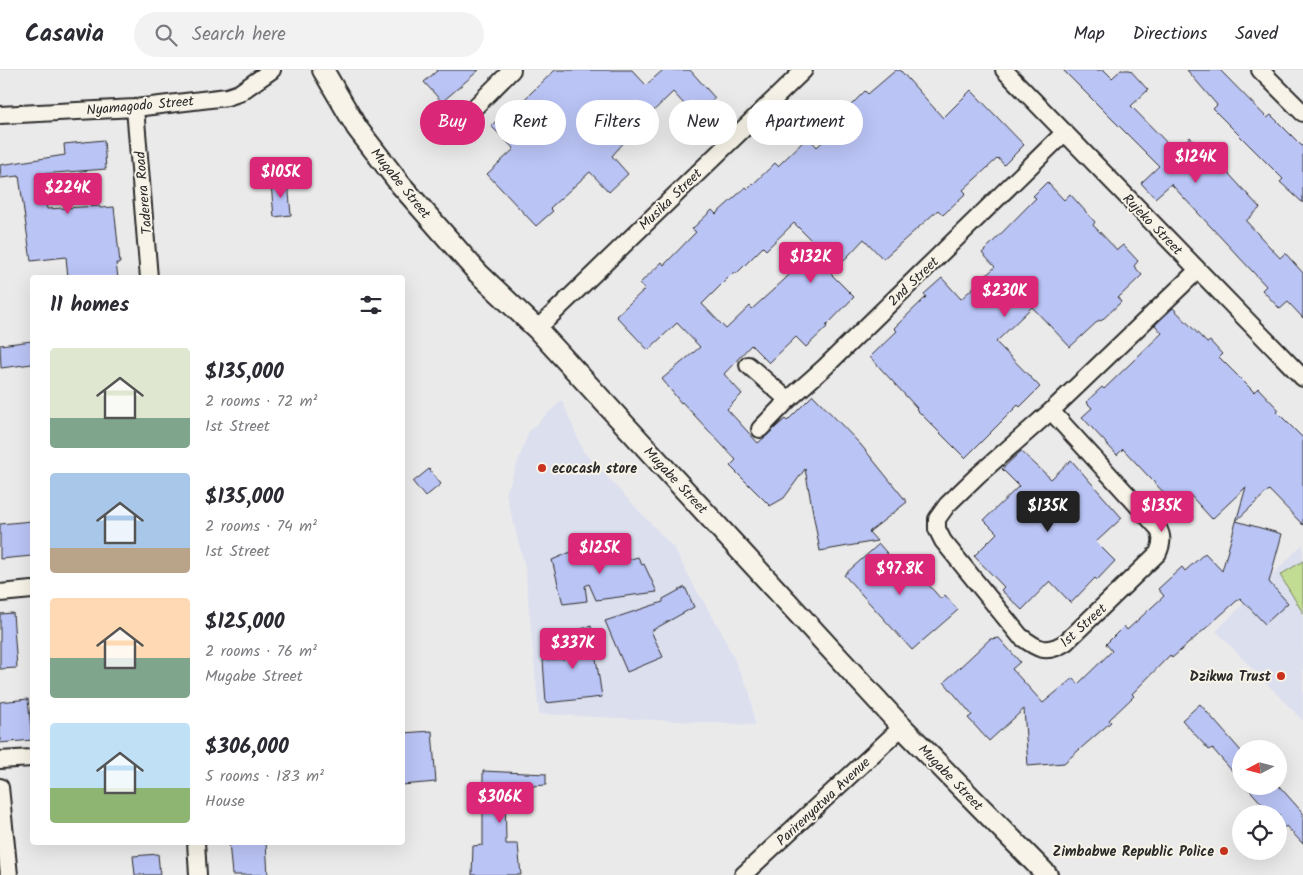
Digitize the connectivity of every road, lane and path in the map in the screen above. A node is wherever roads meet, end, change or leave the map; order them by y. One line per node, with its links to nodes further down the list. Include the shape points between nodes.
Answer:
1 (272, 70): 8 (street, Nyamagodo Street, via 239,93 227,97)
2 (323, 70): 14 (street, Mugabe Street, via 357,128 400,184 478,273)
3 (512, 70): 7 (street)
4 (804, 70): 14 (street, Musika Street)
5 (1004, 70): 11 (street, Rujeko Street)
6 (1260, 70): 9 (street)
7 (482, 100)
8 (135, 108): 10 (street, Nyamagodo Street); 13 (street, Taderera Road)
9 (1303, 113)
10 (0, 115)
11 (1065, 132): 12 (street, Rujeko Street); 17 (street, 2nd Street)
12 (1198, 270): 16 (street, Rujeko Street); 18 (street, 1st Street)
13 (150, 275)
14 (537, 329): 22 (street, Mugabe Street)
15 (748, 365): 17 (street)
16 (1303, 378)
17 (788, 400): 19 (street, 2nd Street)
18 (1051, 411): 18 (street, 1st Street, via 947,505 937,519 936,529 1020,636 1044,650 1056,649 1066,642 1162,546 1158,528)
19 (760, 429)
20 (30, 590): 21 (street)
21 (0, 593)
22 (902, 727): 29 (street, Parirenyatwa Avenue); 30 (street, Mugabe Street)
23 (30, 758): 24 (street)
24 (0, 760)
25 (0, 787): 27 (street)
26 (196, 845): 28 (street)
27 (9, 875)
28 (198, 875)
29 (743, 875)
30 (1048, 875)

